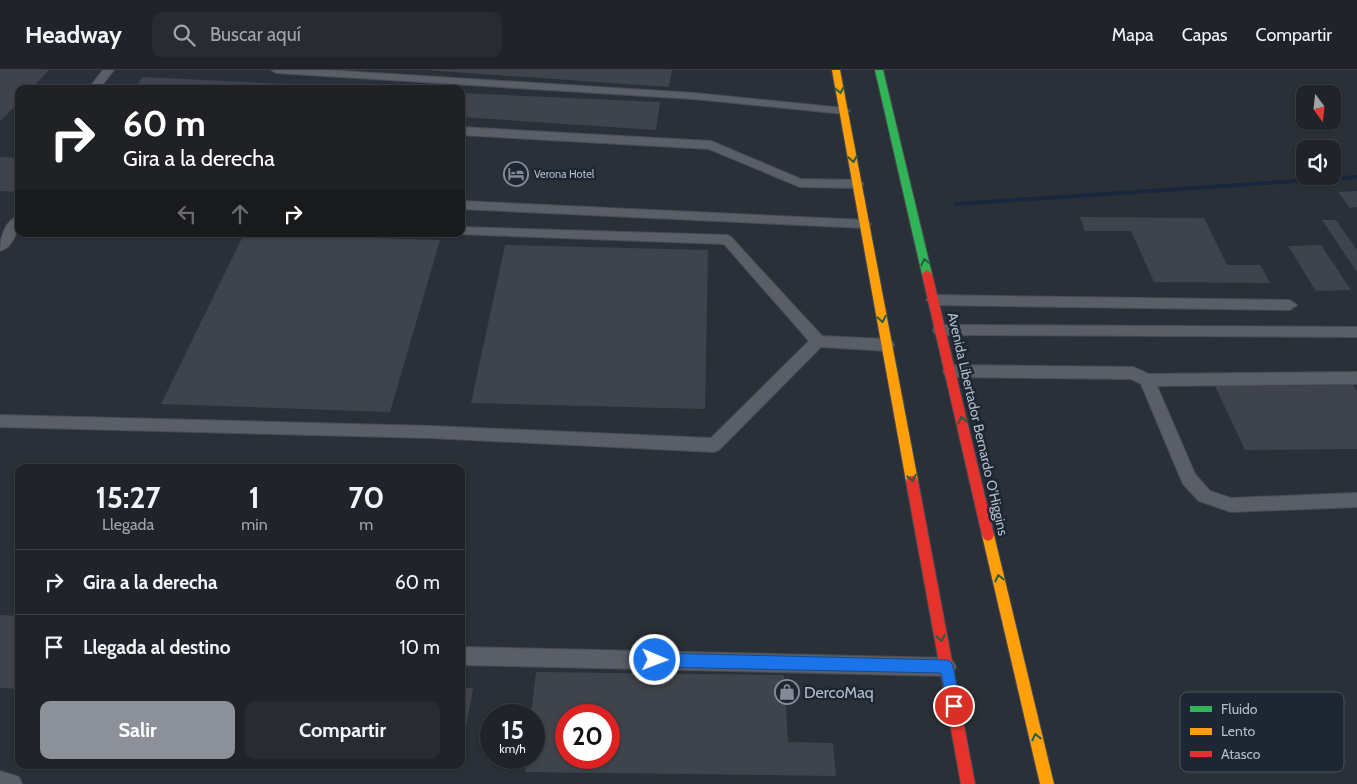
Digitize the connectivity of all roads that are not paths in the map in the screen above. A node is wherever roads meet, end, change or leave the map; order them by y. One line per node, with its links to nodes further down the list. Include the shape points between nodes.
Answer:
1 (109, 70): 5 (lane)
2 (276, 70): 6 (lane, via 694,96)
3 (836, 70): 6 (main road, one-way to 6)
4 (879, 70): 14 (main road, Avenida Libertador Bernardo O'Higgins, one-way to 4)
5 (96, 85)
6 (844, 111): 8 (main road, one-way to 8)
7 (465, 131): 8 (lane, via 711,145 800,183)
8 (858, 184): 10 (main road)
9 (465, 205): 10 (lane)
10 (865, 224): 19 (main road, one-way to 19)
11 (15, 225): 13 (lane)
12 (465, 231): 18 (lane, via 727,240)
13 (0, 246)
14 (934, 300): 15 (lane); 16 (main road, Avenida Libertador Bernardo O'Higgins)
15 (1290, 305)
16 (940, 330): 17 (lane); 20 (main road, Avenida Libertador Bernardo O'Higgins)
17 (1357, 332)
18 (818, 341): 19 (lane); 23 (lane, via 714,444)
19 (887, 345): 26 (main road, one-way to 26)
20 (950, 371): 22 (lane, via 1133,373); 30 (main road, Avenida Libertador Bernardo O'Higgins, one-way to 20)
21 (1357, 378): 22 (lane)
22 (1147, 380): 24 (lane, via 1189,479 1205,496 1231,504)
23 (0, 420)
24 (1357, 500)
25 (465, 656): 26 (lane)
26 (947, 667): 29 (main road)
27 (0, 782): 28 (lane)
28 (12, 784)
29 (968, 784)
30 (1048, 784)

